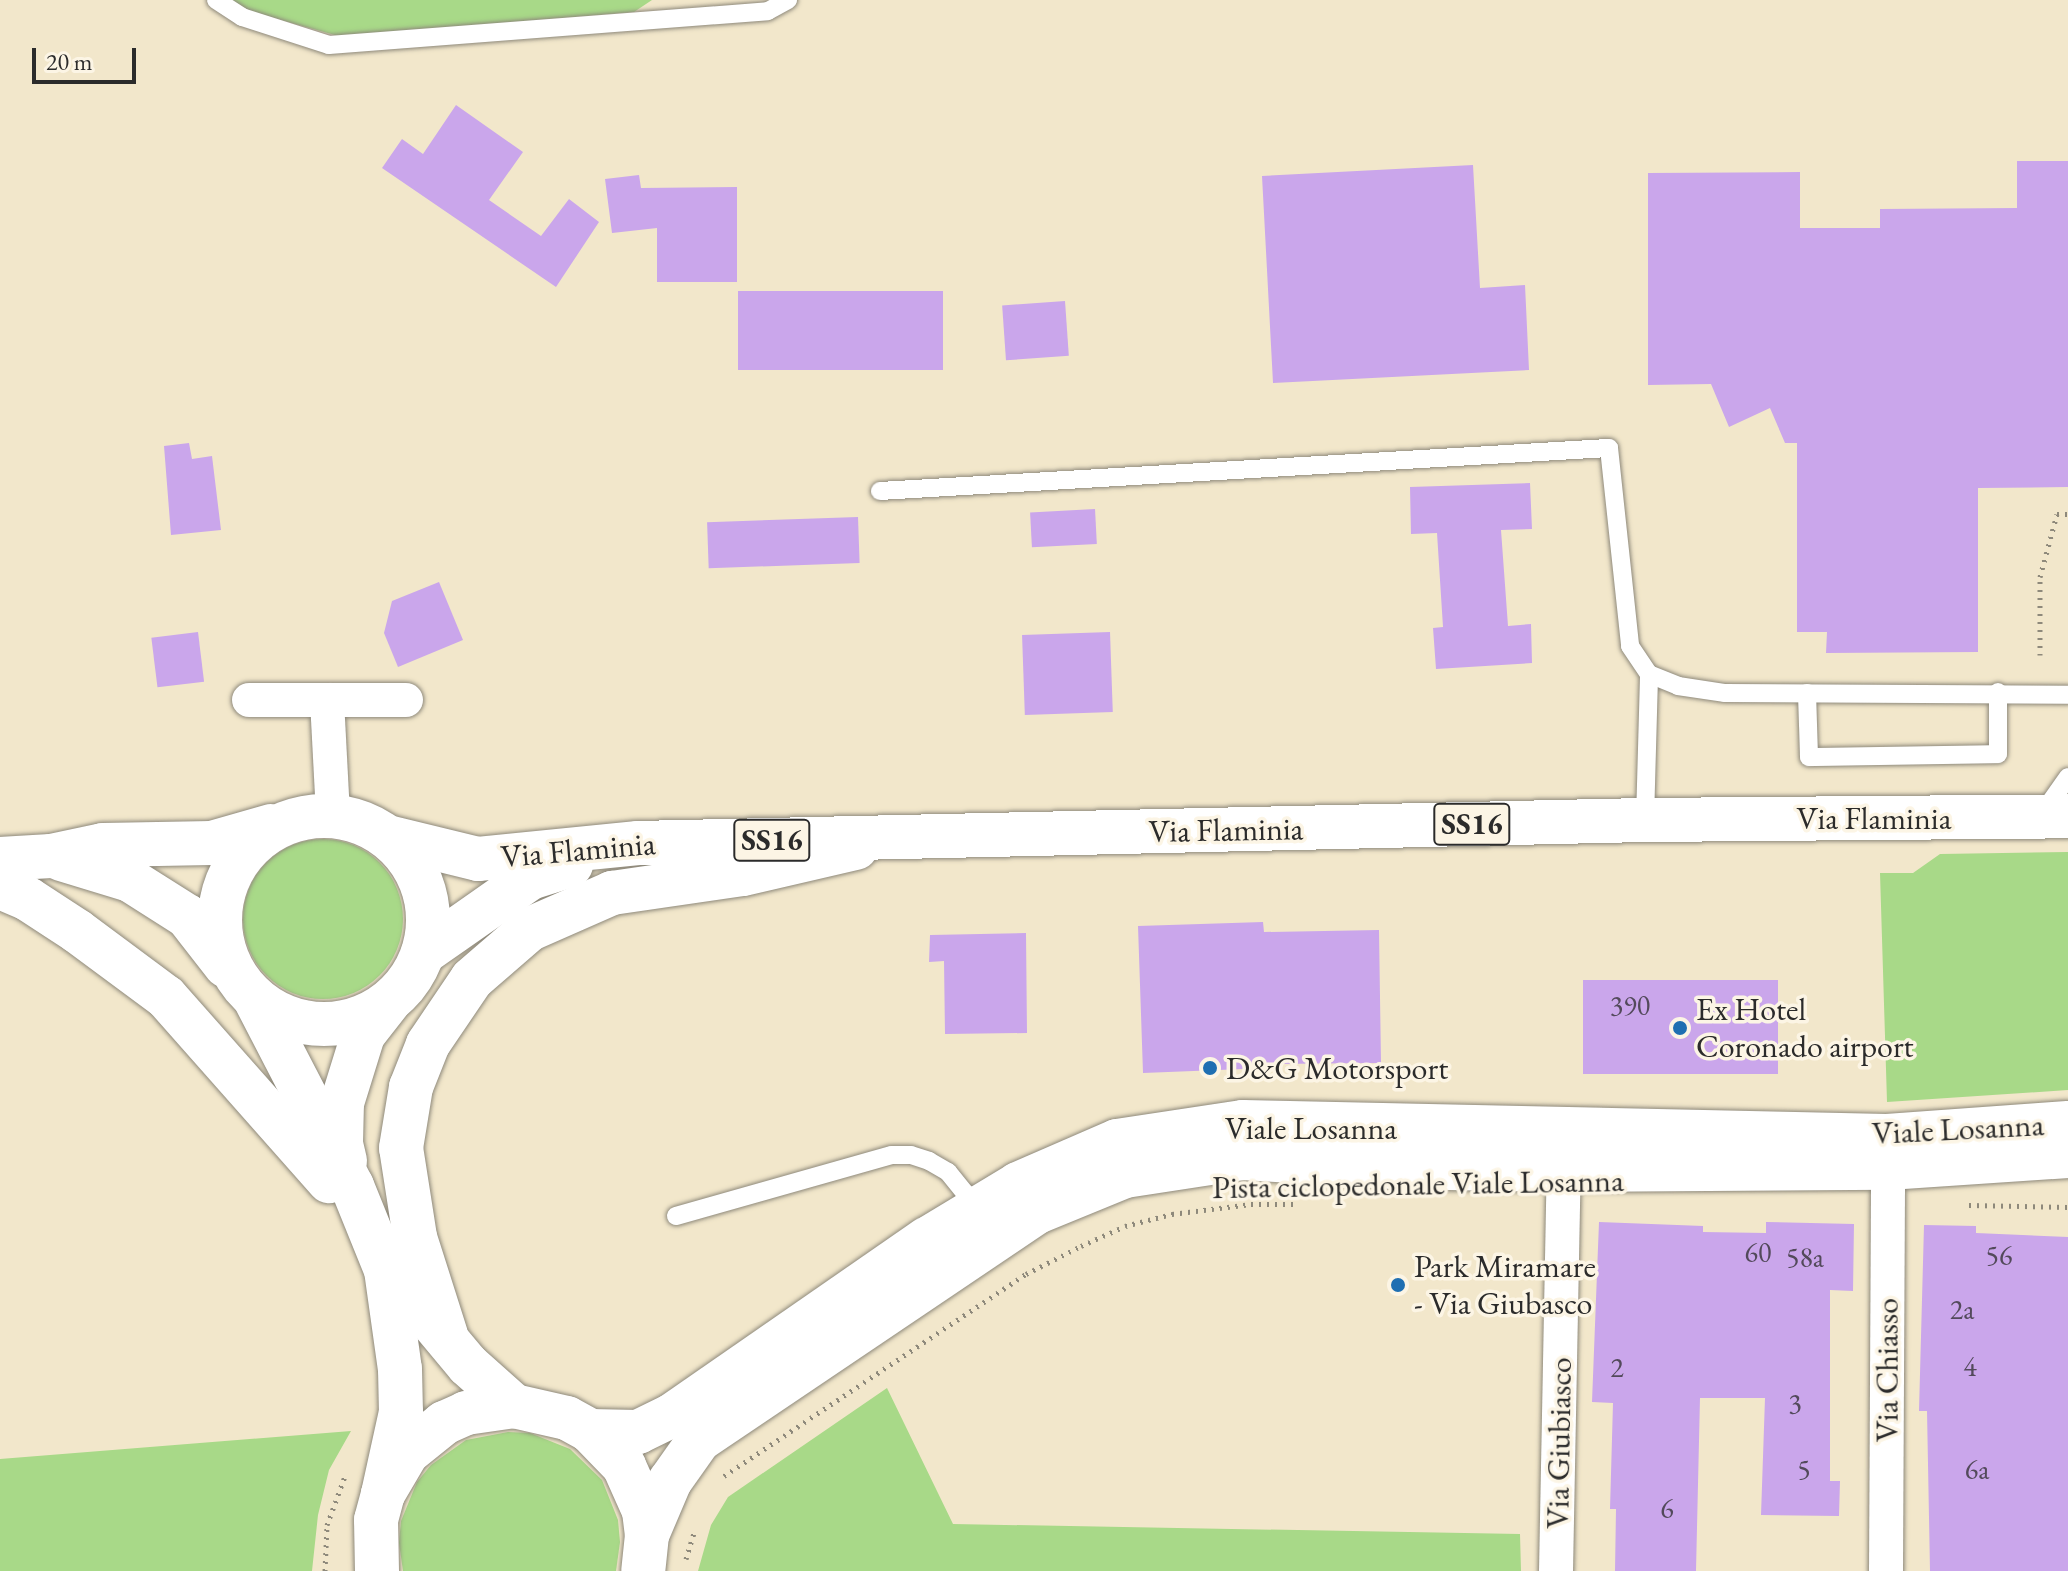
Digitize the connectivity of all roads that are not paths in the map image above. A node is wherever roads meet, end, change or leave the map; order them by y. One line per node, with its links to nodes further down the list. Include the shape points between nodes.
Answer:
1 (216, 0): 3 (lane, via 242,17 329,45)
2 (788, 0): 3 (lane, via 768,11)
3 (735, 7)
4 (880, 491): 5 (lane, via 1609,448 1630,646)
5 (1649, 674): 7 (lane, via 1678,686 1725,693); 15 (lane)
6 (1998, 692): 7 (lane); 7 (lane, via 1998,754 1809,757); 8 (lane)
7 (1807, 693)
8 (2068, 695)
9 (249, 700): 10 (street)
10 (327, 700): 11 (street); 13 (street)
11 (406, 700)
12 (2068, 777): 14 (lane)
13 (319, 816): 16 (main road, via 353,819); 19 (main road, via 212,843 103,845); 23 (main road, via 284,823 257,840 226,882 220,902 221,944)
14 (2054, 817): 15 (main road, Via Flaminia / SS16)
15 (1645, 820): 17 (main road, Via Flaminia / SS16)
16 (388, 837): 18 (main road, Via Flaminia / SS16, via 478,859); 22 (main road, via 412,863 426,897)
17 (905, 837): 18 (main road, Via Flaminia / SS16); 34 (main road, via 743,874 612,893 530,929 472,979 428,1044 411,1087 401,1148 415,1237)
18 (638, 843): 22 (main road, via 530,878)
19 (51, 856): 20 (main road); 23 (main road, via 130,880 187,916)
20 (0, 859)
21 (0, 887): 32 (main road, via 77,931 166,997)
22 (423, 953): 24 (main road)
23 (247, 991): 24 (main road, via 290,1020 311,1024 351,1021); 29 (main road)
24 (388, 1003): 29 (main road, via 363,1035 342,1103 341,1143)
25 (2068, 1123): 30 (main road, Viale Losanna, via 1887,1136 1243,1122 1117,1141 1018,1184)
26 (2068, 1156): 27 (main road, Viale Losanna)
27 (1888, 1168): 28 (main road, Viale Losanna); 41 (street, Via Chiasso)
28 (1564, 1170): 38 (main road, Viale Losanna, via 1243,1158 1125,1176 1035,1213 699,1440 670,1481); 40 (street, Via Giubiasco)
29 (352, 1186): 32 (main road)
30 (982, 1206): 31 (lane, via 929,1161 892,1155); 36 (main road, Viale Losanna, via 671,1416 638,1432)
31 (676, 1216)
32 (369, 1229): 33 (main road)
33 (386, 1270): 34 (main road); 37 (main road, via 401,1412)
34 (446, 1335): 35 (main road, via 468,1365)
35 (514, 1406): 36 (main road, via 541,1409); 37 (main road, via 466,1413 424,1436 407,1453)
36 (590, 1431): 38 (main road, via 624,1466 644,1511)
37 (383, 1494): 39 (main road, via 374,1546)
38 (645, 1553)
39 (377, 1571)
40 (1556, 1571)
41 (1886, 1571)

